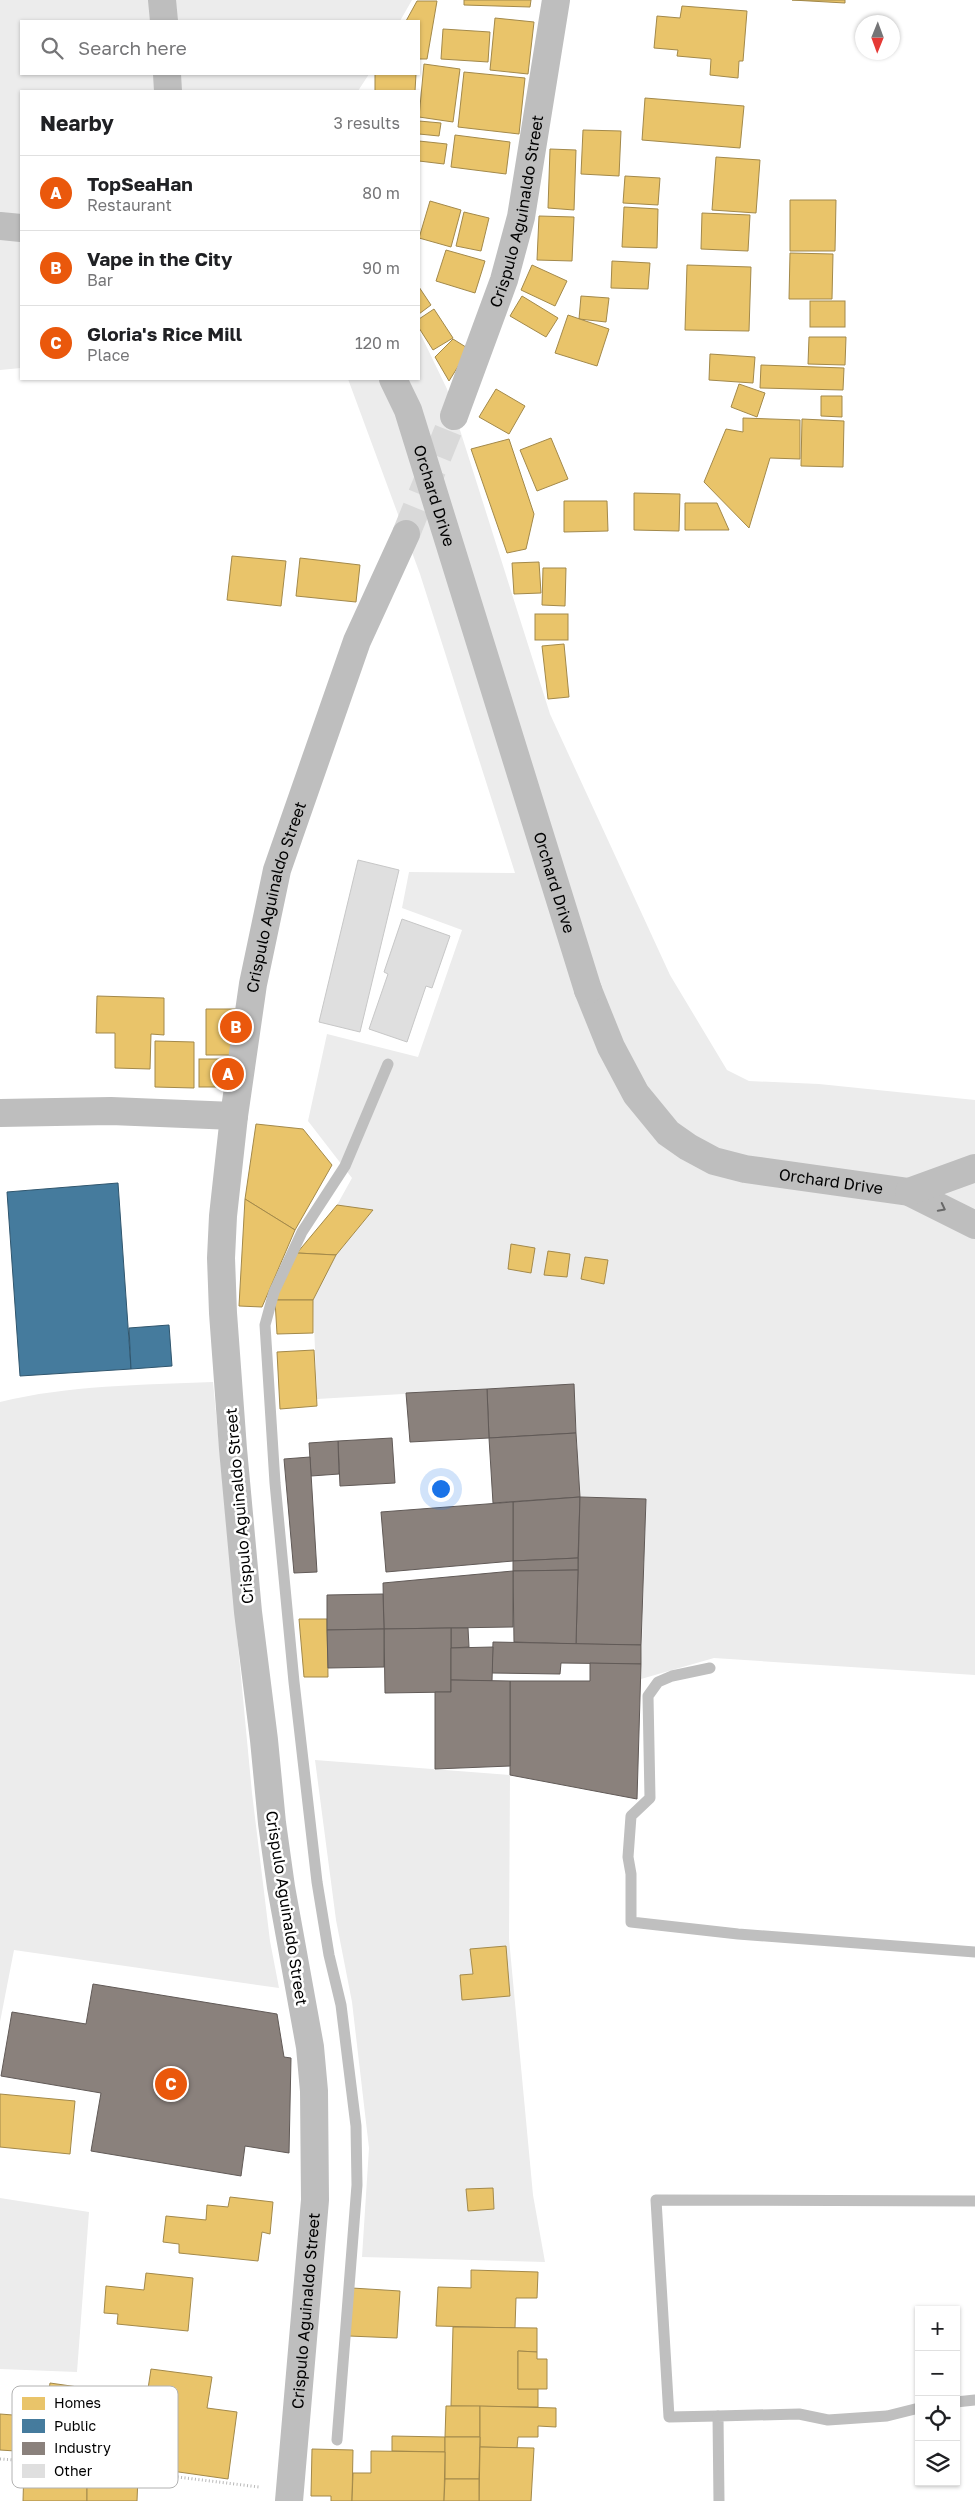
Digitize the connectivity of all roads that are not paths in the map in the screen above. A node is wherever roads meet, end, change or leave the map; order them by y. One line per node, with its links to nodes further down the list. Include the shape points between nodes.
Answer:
1 (162, 0): 3 (street)
2 (556, 0): 9 (street, Crispulo Aguinaldo Street, via 521,217 504,280)
3 (164, 20)
4 (166, 75): 5 (street)
5 (168, 90)
6 (0, 226): 7 (street)
7 (20, 228)
8 (393, 380): 14 (street, Orchard Drive, bridge, via 408,410 588,990 611,1047 636,1094 668,1133 714,1160 745,1169)
9 (454, 416)
10 (406, 534): 12 (street, Crispulo Aguinaldo Street, via 357,642 277,870 253,984)
11 (0, 1113): 12 (street, via 111,1111)
12 (234, 1116): 16 (street, Crispulo Aguinaldo Street, via 221,1258 233,1449 272,1823 310,2047 314,2100 315,2200)
13 (975, 1168): 14 (street, Orchard Drive)
14 (909, 1192): 15 (street, Orchard Drive, one-way to 15)
15 (975, 1225)
16 (289, 2496)

